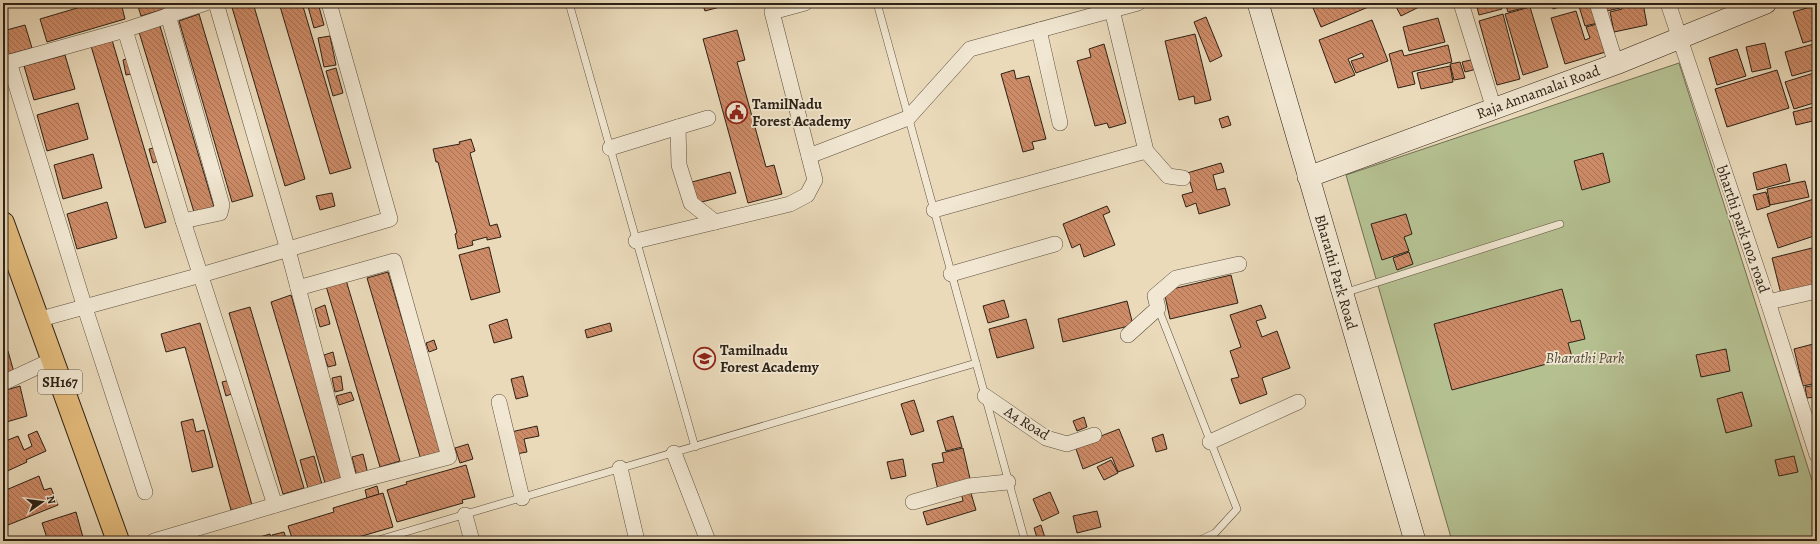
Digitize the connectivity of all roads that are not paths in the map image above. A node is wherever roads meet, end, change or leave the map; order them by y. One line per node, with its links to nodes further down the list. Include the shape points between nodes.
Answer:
1 (206, 3): 14 (street)
2 (216, 3): 37 (street)
3 (329, 3): 37 (street, via 390,219)
4 (569, 3): 25 (lane)
5 (805, 3): 27 (street, via 772,12)
6 (877, 3): 22 (lane)
7 (1138, 3): 13 (street)
8 (1258, 3): 28 (main road, Bharathi Park Road)
9 (1461, 3): 20 (street)
10 (1597, 3): 19 (street)
11 (1668, 3): 17 (street, bharthi park no2 road)
12 (1766, 3): 17 (main road, Raja Annamalai Road)
13 (1112, 10): 16 (street); 26 (street)
14 (168, 15): 15 (street); 31 (street, via 222,205 220,214)
15 (125, 30): 18 (street); 31 (street)
16 (1039, 30): 22 (street, via 970,50); 23 (street)
17 (1679, 37): 19 (main road, Raja Annamalai Road); 44 (street, bharthi park no2 road)
18 (6, 63): 45 (street)
19 (1616, 64): 20 (main road, Raja Annamalai Road)
20 (1494, 109): 28 (main road, Raja Annamalai Road)
21 (708, 118): 24 (street)
22 (908, 118): 27 (street); 30 (lane)
23 (1060, 123)
24 (678, 127): 25 (street); 32 (street, via 679,165 691,203)
25 (610, 148): 35 (lane)
26 (1146, 151): 29 (street, via 1168,176); 30 (street)
27 (809, 156): 32 (street, via 815,180 807,195 790,204)
28 (1308, 177): 43 (main road, Bharathi Park Road)
29 (1183, 178)
30 (934, 210): 39 (lane)
31 (183, 221): 40 (street)
32 (715, 222): 35 (street)
33 (3, 223): 47 (main road, SH167)
34 (1560, 224): 43 (lane)
35 (636, 241): 57 (lane)
36 (1055, 244): 39 (street)
37 (288, 250): 40 (street); 41 (street)
38 (1239, 264): 46 (street, via 1176,278 1155,296)
39 (951, 274): 50 (lane)
40 (201, 275): 45 (street); 66 (street)
41 (298, 288): 62 (street); 62 (street, via 394,261 449,458)
42 (1817, 291): 44 (street)
43 (1342, 294): 76 (main road, Bharathi Park Road)
44 (1768, 302): 59 (street, bharthi park no2 road)
45 (85, 308): 47 (street); 63 (street)
46 (1158, 308): 48 (street); 56 (lane)
47 (37, 320): 49 (main road, SH167)
48 (1128, 336)
49 (52, 360): 51 (street); 68 (main road, SH167)
50 (976, 364): 52 (lane); 57 (lane)
51 (3, 383)
52 (985, 396): 55 (street, A4 Road, via 1046,438 1067,444); 61 (lane)
53 (499, 402): 64 (street)
54 (1298, 402): 56 (street)
55 (1094, 435)
56 (1210, 442): 75 (lane, via 1236,509 1215,533)
57 (695, 446): 58 (lane)
58 (674, 453): 60 (lane); 73 (street)
59 (1817, 455)
60 (620, 468): 64 (lane); 72 (street)
61 (1008, 482): 65 (street, via 968,486); 74 (lane)
62 (350, 483): 66 (street)
63 (145, 492)
64 (522, 498): 67 (lane)
65 (913, 502)
66 (275, 505): 69 (street)
67 (464, 515): 70 (lane); 71 (street)
68 (118, 541)
69 (154, 541)
70 (375, 541)
71 (472, 541)
72 (637, 541)
73 (708, 541)
74 (1025, 541)
75 (1198, 541)
76 (1414, 541)

